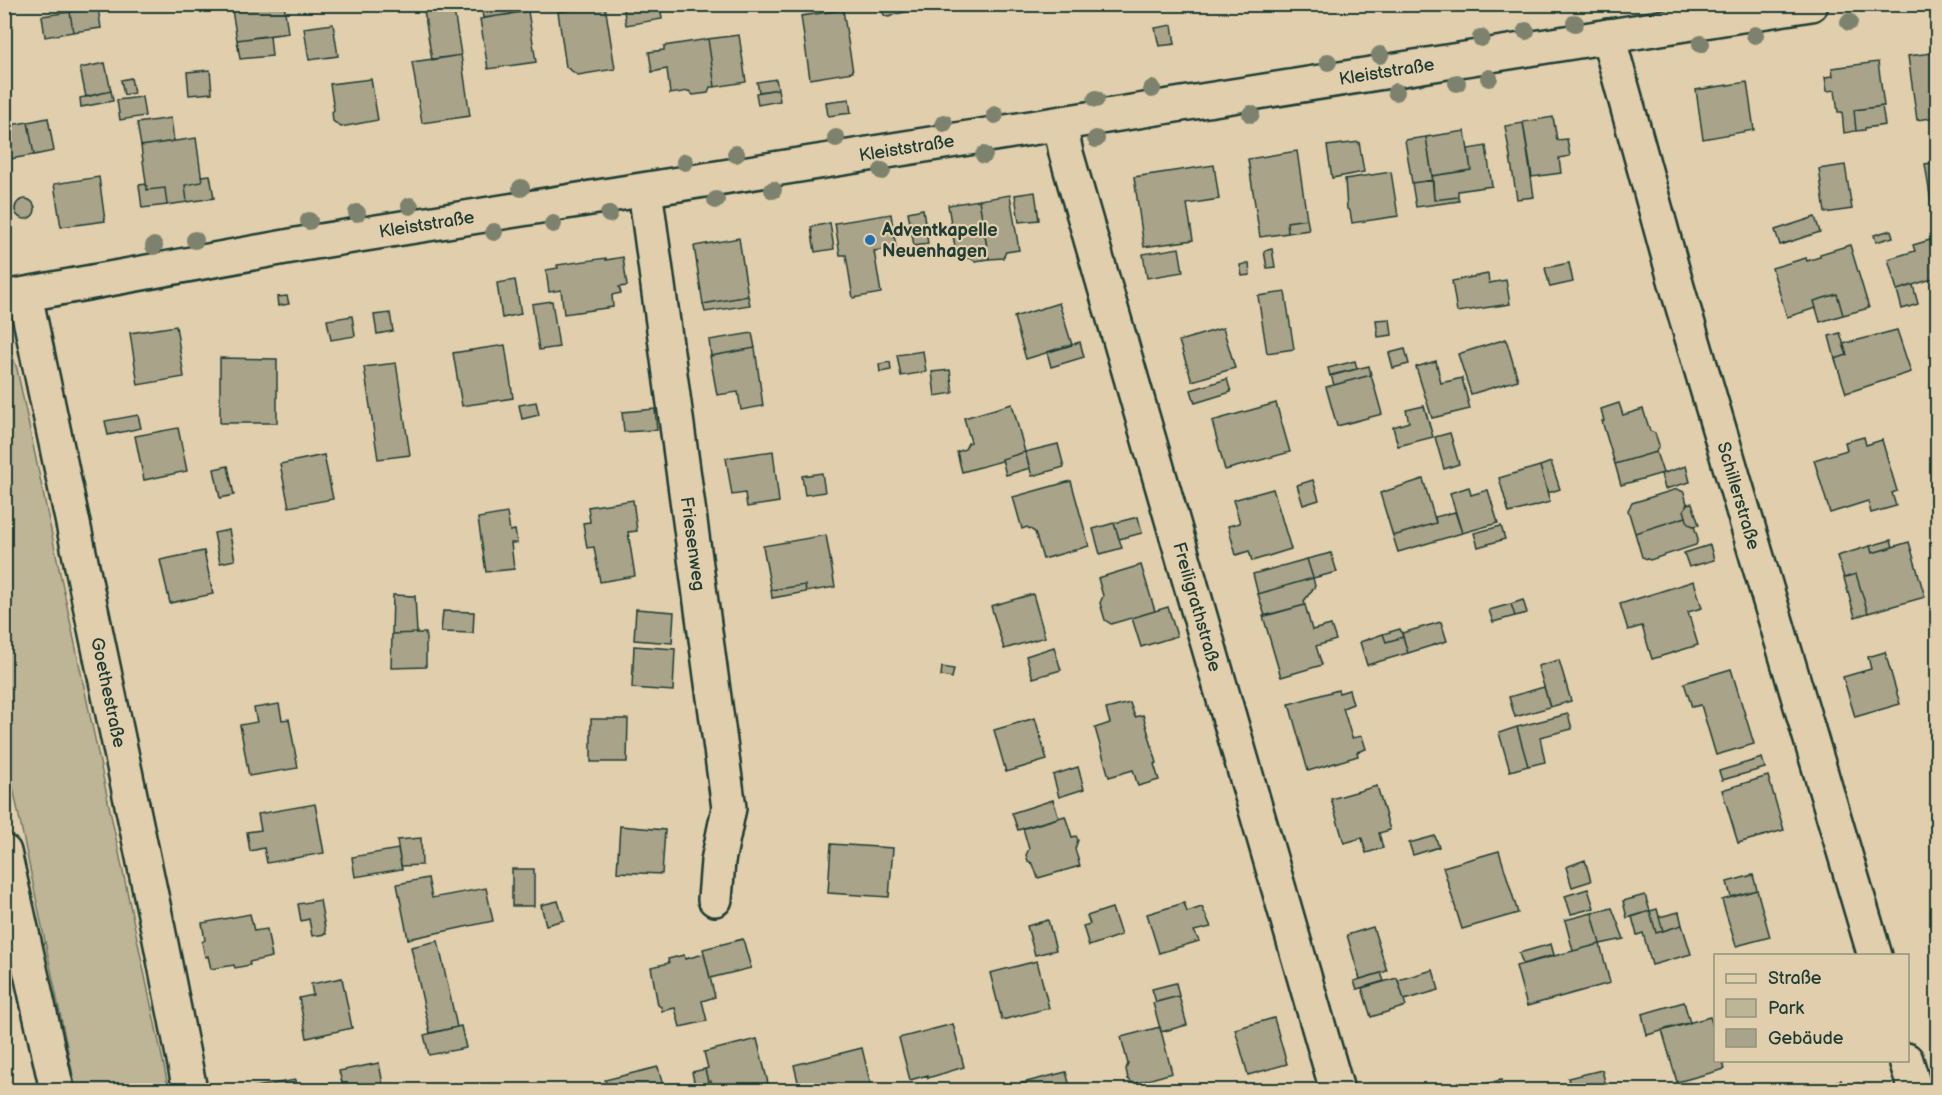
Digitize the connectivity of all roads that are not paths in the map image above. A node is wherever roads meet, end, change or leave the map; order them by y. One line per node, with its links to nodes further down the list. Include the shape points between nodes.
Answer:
1 (1811, 4): 2 (street, Kleiststraße)
2 (1608, 36): 3 (street, Kleiststraße); 8 (street, Schillerstraße, via 1677,287)
3 (1060, 124): 4 (street, Kleiststraße); 12 (street, Freiligrathstraße)
4 (645, 190): 5 (street, Kleiststraße, via 302,244); 7 (street, Friesenweg, via 729,808)
5 (15, 297): 11 (street, Goethestraße, via 151,896)
6 (4, 852): 10 (street)
7 (715, 899)
8 (1874, 954)
9 (1907, 1062): 13 (street)
10 (57, 1090)
11 (190, 1090)
12 (1337, 1090)
13 (1915, 1090)

